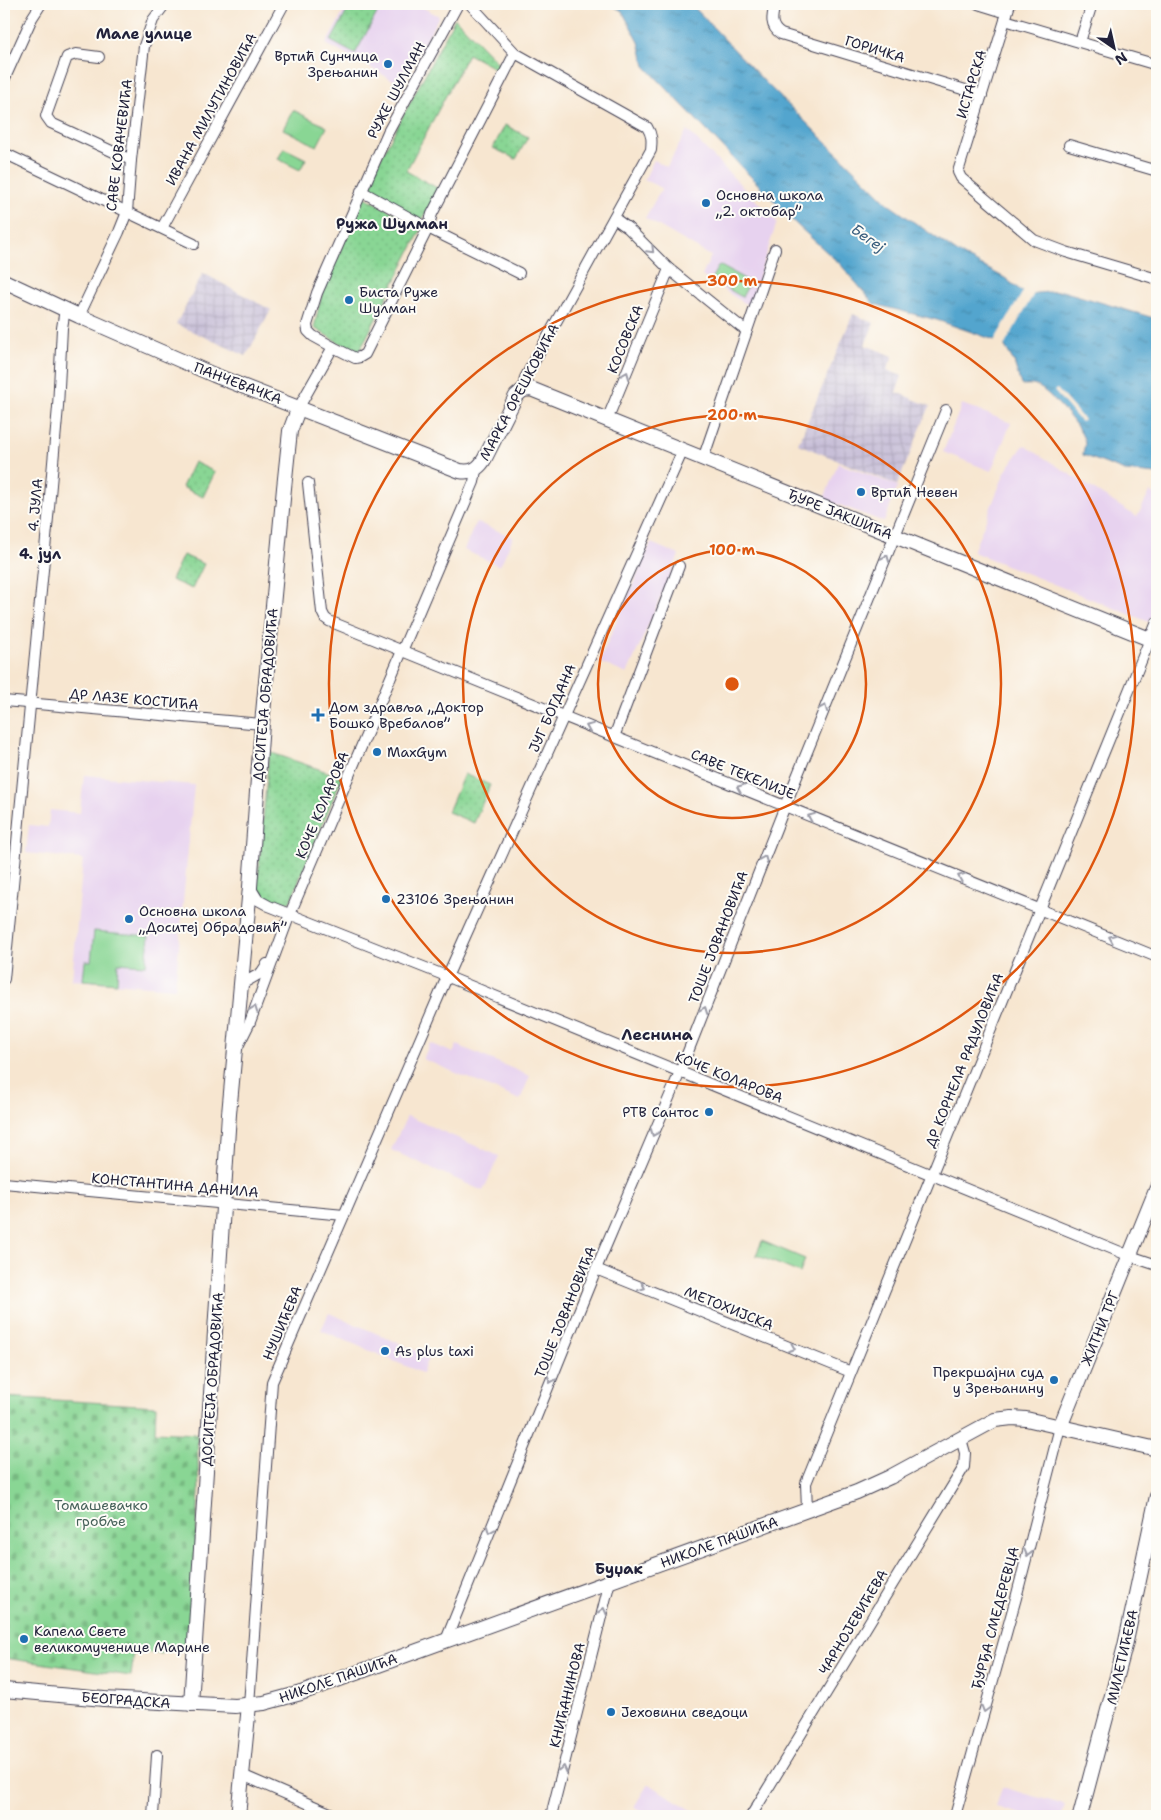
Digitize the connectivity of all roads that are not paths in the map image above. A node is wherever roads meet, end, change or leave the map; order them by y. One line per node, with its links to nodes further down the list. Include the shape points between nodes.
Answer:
1 (40, 4): 14 (street)
2 (165, 4): 18 (street, САВЕ КОВАЧЕВИЋА, via 145,41)
3 (284, 4): 23 (street, ИВАНА МИЛУТИНОВИЋА)
4 (458, 4): 20 (street, РУЖЕ ШУЛМАН, via 388,132)
5 (470, 4): 11 (street)
6 (775, 4): 15 (street, ГОРИЧКА, via 771,17 781,34)
7 (978, 4): 9 (street)
8 (1092, 4): 10 (street)
9 (1007, 12): 10 (street); 15 (street, ИСТАРСКА)
10 (1080, 42): 13 (street)
11 (515, 52): 22 (street, МАРКА ОРЕШКОВИЋА, via 647,127 651,133 651,150); 24 (street, РУЖЕ ШУЛМАН, via 432,214)
12 (99, 57): 18 (street, via 76,54 67,57 46,116 51,123)
13 (1157, 65)
14 (4, 80)
15 (982, 95): 29 (street, ИСТАРСКА, via 958,172 966,184 1034,240)
16 (1069, 145): 19 (street)
17 (4, 153): 21 (street)
18 (131, 160): 21 (street, САВЕ КОВАЧЕВИЋА)
19 (1157, 171)
20 (361, 191): 24 (street); 34 (street, РУЖЕ ШУЛМАН, via 317,293 307,325 313,336)
21 (126, 212): 23 (street); 32 (street, САВЕ КОВАЧЕВИЋА)
22 (614, 218): 27 (street, one-way to 27); 35 (street, МАРКА ОРЕШКОВИЋА, via 525,378)
23 (162, 228): 25 (street)
24 (428, 228): 28 (street); 34 (street, РУЖЕ ШУЛМАН, via 365,354 354,358)
25 (194, 244)
26 (775, 249): 33 (street)
27 (669, 269): 33 (street); 38 (street, КОСОВСКА, one-way to 27)
28 (519, 273)
29 (1157, 279)
30 (4, 281): 31 (street, ПАНЧЕВАЧКА)
31 (66, 309): 32 (street, ПАНЧЕВАЧКА); 49 (street, 4. ЈУЛА)
32 (79, 316): 36 (street, ПАНЧЕВАЧКА)
33 (747, 330): 40 (street)
34 (332, 347): 36 (street)
35 (523, 390): 38 (street, ЂУРЕ ЈАКШИЋА, via 531,389); 41 (street, МАРКА ОРЕШКОВИЋА, via 516,396)
36 (299, 407): 41 (street, ПАНЧЕВАЧКА, via 460,471); 51 (street, ДОСИТЕЈА ОБРАДОВИЋА, via 289,439)
37 (946, 410): 43 (street, ТОШЕ ЈОВАНОВИЋА)
38 (607, 420): 39 (street, ЂУРЕ ЈАКШИЋА)
39 (683, 450): 40 (street, ЂУРЕ ЈАКШИЋА); 50 (street, ЈУГ БОГДАНА)
40 (703, 459): 43 (street, ЂУРЕ ЈАКШИЋА)
41 (476, 470): 47 (street, МАРКА ОРЕШКОВИЋА, via 474,482)
42 (308, 483): 47 (street, САВЕ ТЕКЕЛИЈЕ, via 325,618)
43 (894, 536): 46 (street, ЂУРЕ ЈАКШИЋА); 53 (street, ТОШЕ ЈОВАНОВИЋА, one-way to 43)
44 (679, 566): 52 (street)
45 (1157, 622): 46 (street, ДР КОРНЕЛА РАДУЛОВИЋА)
46 (1154, 640): 55 (street, ДР КОРНЕЛА РАДУЛОВИЋА)
47 (402, 651): 50 (street, САВЕ ТЕКЕЛИЈЕ); 56 (street, КОЧЕ КОЛАРОВА)
48 (4, 701): 49 (street, ДР ЛАЗЕ КОСТИЋА)
49 (29, 704): 51 (street, ДР ЛАЗЕ КОСТИЋА); 60 (street, 4. ЈУЛА)
50 (563, 716): 52 (street, САВЕ ТЕКЕЛИЈЕ, one-way to 50); 59 (street, ЈУГ БОГДАНА)
51 (262, 724): 54 (street, ДОСИТЕЈА ОБРАДОВИЋА)
52 (614, 737): 53 (street, САВЕ ТЕКЕЛИЈЕ, one-way to 52)
53 (785, 806): 55 (street, САВЕ ТЕКЕЛИЈЕ, one-way to 53); 63 (street, ТОШЕ ЈОВАНОВИЋА, one-way to 53)
54 (250, 888): 56 (street, КОЧЕ КОЛАРОВА, via 264,904); 61 (street, ДОСИТЕЈА ОБРАДОВИЋА)
55 (1040, 909): 58 (street, САВЕ ТЕКЕЛИЈЕ, one-way to 55); 64 (street, ДР КОРНЕЛА РАДУЛОВИЋА)
56 (290, 914): 57 (street, КОЧЕ КОЛАРОВА); 59 (street, КОЧЕ КОЛАРОВА)
57 (274, 956): 61 (street, via 260,973); 62 (street, ДОСИТЕЈА ОБРАДОВИЋА, one-way to 57, via 250,1022)
58 (1157, 956)
59 (447, 977): 63 (street, КОЧЕ КОЛАРОВА); 68 (street, НУШИЋЕВА)
60 (4, 979)
61 (240, 985): 62 (street, ДОСИТЕЈА ОБРАДОВИЋА)
62 (234, 1053): 67 (street, ДОСИТЕЈА ОБРАДОВИЋА)
63 (680, 1072): 64 (street, КОЧЕ КОЛАРОВА); 71 (street, ТОШЕ ЈОВАНОВИЋА, one-way to 71)
64 (932, 1175): 69 (street, КОЧЕ КОЛАРОВА); 72 (street, ДР КОРНЕЛА РАДУЛОВИЋА)
65 (4, 1183): 67 (street, КОНСТАНТИНА ДАНИЛА)
66 (1157, 1188): 69 (street, ЖИТНИ ТРГ)
67 (224, 1203): 68 (street, КОНСТАНТИНА ДАНИЛА); 81 (street, ДОСИТЕЈА ОБРАДОВИЋА)
68 (344, 1215): 82 (street, НУШИЋЕВА, via 272,1382)
69 (1130, 1256): 70 (street); 73 (street, ЖИТНИ ТРГ)
70 (1157, 1265)
71 (596, 1269): 72 (street, МЕТОХИЈСКА, one-way to 72); 79 (street, ТОШЕ ЈОВАНОВИЋА, one-way to 79)
72 (852, 1372): 77 (street, ДР КОРНЕЛА РАДУЛОВИЋА, via 806,1483)
73 (1060, 1427): 74 (street, НИКОЛЕ ПАШИЋА, via 1026,1419 1004,1418); 75 (street, НИКОЛЕ ПАШИЋА); 90 (street, ЂУРЂА СМЕДЕРЕВЦА, one-way to 90)
74 (962, 1438): 77 (street, НИКОЛЕ ПАШИЋА, via 890,1477); 89 (street, ЧАРНОЈЕВИЋЕВА, via 964,1467)
75 (1157, 1448)
76 (1157, 1496): 91 (street, МИЛЕТИЋЕВА, via 1125,1646)
77 (806, 1510): 78 (street, НИКОЛЕ ПАШИЋА)
78 (610, 1581): 79 (street, НИКОЛЕ ПАШИЋА); 88 (street, КНИЋАНИНОВА, one-way to 78)
79 (446, 1640): 82 (street, НИКОЛЕ ПАШИЋА, via 288,1697)
80 (4, 1690): 81 (street, БЕОГРАДСКА)
81 (191, 1704): 82 (street, БЕОГРАДСКА)
82 (249, 1705): 84 (street)
83 (157, 1755): 85 (street)
84 (242, 1775): 86 (street); 87 (street)
85 (153, 1816)
86 (238, 1816)
87 (337, 1816)
88 (551, 1816)
89 (751, 1816)
90 (955, 1816)
91 (1080, 1816)

